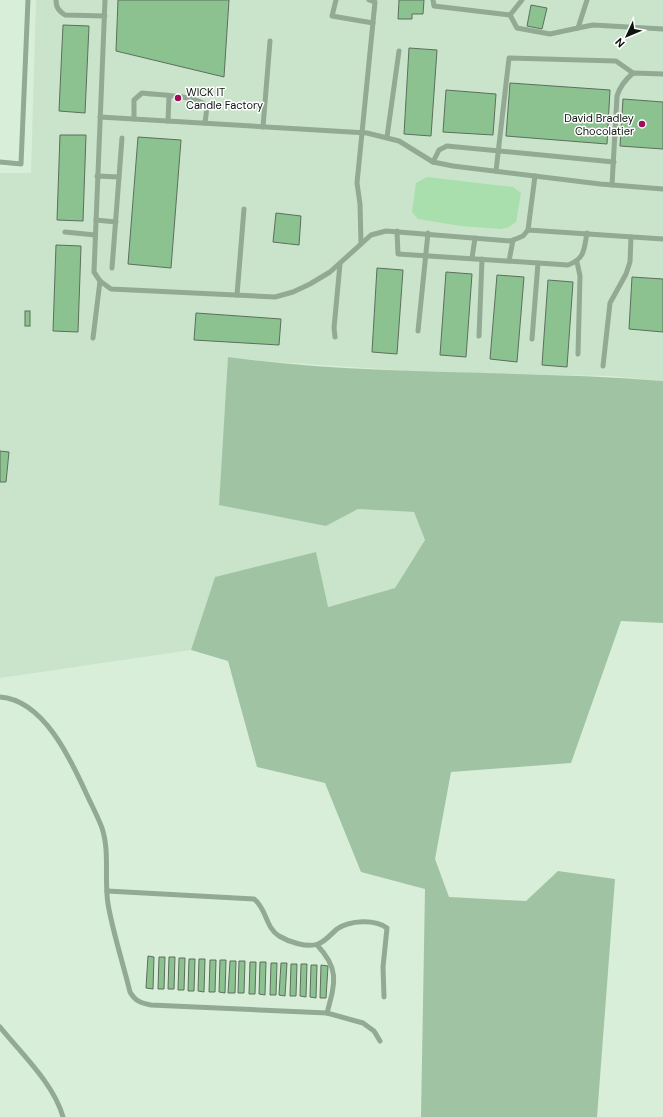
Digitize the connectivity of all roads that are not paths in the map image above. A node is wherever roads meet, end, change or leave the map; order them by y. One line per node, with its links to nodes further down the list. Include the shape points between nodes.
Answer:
1 (28, 0): 28 (lane, via 21,164)
2 (56, 0): 10 (lane, via 56,5 65,16)
3 (105, 0): 10 (lane)
4 (336, 0): 11 (lane, via 332,16)
5 (369, 0): 11 (lane, via 375,2)
6 (432, 0): 9 (lane, via 434,6)
7 (522, 0): 9 (lane)
8 (587, 0): 12 (lane)
9 (510, 15): 12 (lane, via 517,28 550,34)
10 (105, 16): 19 (lane)
11 (373, 23): 24 (lane)
12 (578, 28): 13 (lane, via 593,24)
13 (663, 29)
14 (270, 41): 23 (lane)
15 (399, 51): 25 (lane)
16 (634, 73): 17 (lane); 27 (lane, via 616,61 509,58); 30 (lane, via 625,80 617,96)
17 (663, 74)
18 (169, 96): 20 (lane, via 142,93 138,95 134,100); 21 (lane); 22 (lane, via 192,98 202,102 207,107)
19 (100, 117): 20 (lane); 32 (lane)
20 (134, 119): 21 (lane)
21 (168, 121): 22 (lane)
22 (205, 124): 23 (lane)
23 (263, 127): 24 (lane)
24 (361, 133): 25 (lane); 50 (lane, via 357,183)
25 (387, 137): 29 (lane, via 399,141)
26 (122, 138): 34 (lane)
27 (498, 151): 29 (lane, via 442,147 436,153); 30 (lane); 31 (lane)
28 (0, 162)
29 (433, 162): 31 (lane)
30 (614, 162): 35 (lane)
31 (496, 171): 33 (lane)
32 (98, 176): 34 (lane); 38 (lane)
33 (535, 176): 35 (lane); 40 (lane)
34 (119, 177): 39 (lane)
35 (612, 185): 36 (lane)
36 (663, 189)
37 (244, 208): 60 (lane)
38 (96, 220): 39 (lane); 45 (lane)
39 (116, 222): 58 (lane)
40 (528, 230): 44 (lane); 49 (lane, via 523,236)
41 (397, 231): 43 (lane); 50 (lane, via 371,235); 51 (lane, via 398,254)
42 (65, 232): 45 (lane)
43 (428, 233): 47 (lane); 51 (lane)
44 (587, 233): 46 (lane); 55 (lane, via 583,255)
45 (95, 235): 59 (lane, via 94,272)
46 (631, 237): 48 (lane); 67 (lane, via 630,262 610,303)
47 (475, 238): 49 (lane); 52 (lane)
48 (663, 239)
49 (513, 240): 54 (lane)
50 (361, 244): 57 (lane)
51 (426, 256): 52 (lane); 61 (lane)
52 (472, 258): 53 (lane)
53 (482, 259): 54 (lane); 62 (lane)
54 (509, 261): 56 (lane)
55 (577, 262): 56 (lane, via 568,265); 66 (lane, via 580,276)
56 (538, 263): 65 (lane)
57 (340, 264): 60 (lane, via 293,292 275,297); 63 (lane)
58 (112, 268)
59 (100, 281): 60 (lane, via 111,289); 64 (lane)
60 (237, 295)
61 (418, 332)
62 (480, 336)
63 (335, 337)
64 (93, 338)
65 (532, 339)
66 (578, 354)
67 (603, 366)
68 (0, 697): 69 (lane, via 18,702 34,712 48,726 70,759 102,829 106,850)
69 (107, 891): 70 (lane, via 254,899 260,904 268,926 278,935 303,944); 72 (lane, via 130,992 140,1003)
70 (317, 944): 71 (lane, via 338,928 347,925 368,922 381,924 387,928 383,967); 72 (lane, via 332,963 334,974)
71 (384, 997)
72 (326, 1013): 74 (lane, via 363,1023 374,1031)
73 (0, 1027): 75 (lane, via 49,1087)
74 (380, 1041)
75 (63, 1117)

